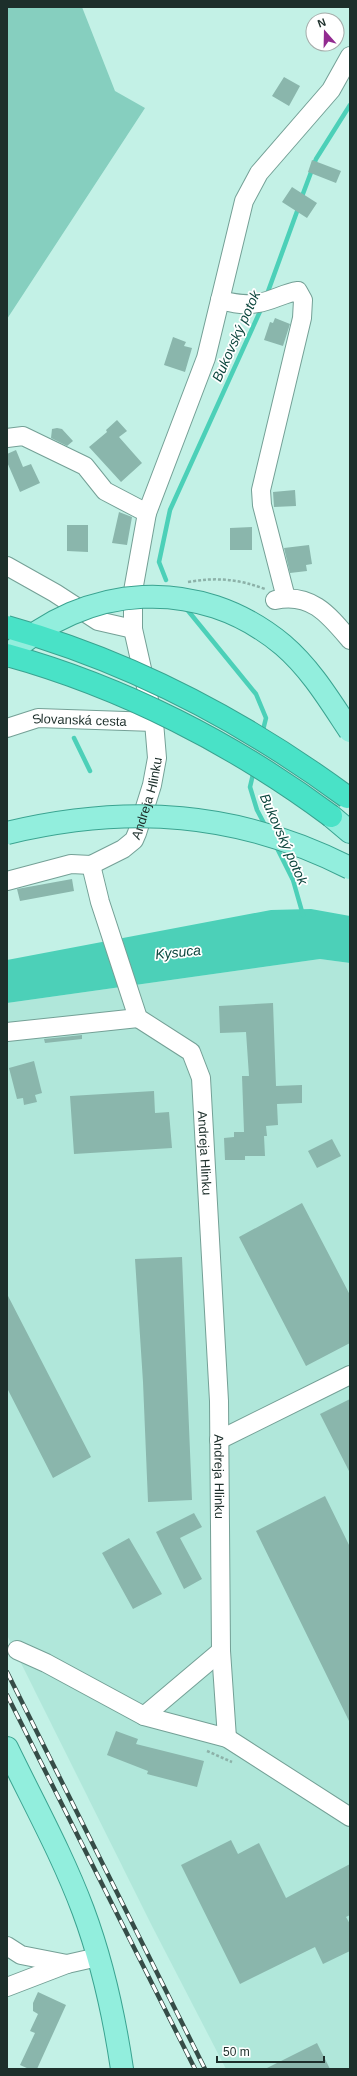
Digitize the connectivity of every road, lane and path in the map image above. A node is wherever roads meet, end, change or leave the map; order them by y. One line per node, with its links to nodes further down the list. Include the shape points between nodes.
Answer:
1 (350, 56): 2 (street, Andreja Hlinku, via 331,90 259,174 244,201)
2 (220, 300): 4 (street, Andreja Hlinku, via 206,358); 7 (street, via 241,304 258,303 298,291 303,300 302,318 261,490)
3 (7, 438): 4 (street, via 23,436 85,466 105,491)
4 (147, 513): 9 (street, Andreja Hlinku, via 133,591)
5 (7, 566): 9 (street, via 98,621)
6 (187, 582): 7 (path, via 210,578 245,582)
7 (280, 599): 10 (street, via 297,598 317,606)
8 (7, 627): 15 (highway, bridge, via 98,657 163,686 264,741)
9 (134, 629): 12 (street, Andreja Hlinku)
10 (350, 640)
11 (7, 655): 14 (main road, bridge, via 54,620 93,604 152,596 189,600 240,617 283,645 311,674); 16 (highway, bridge, via 83,680 148,707 252,763 296,790)
12 (154, 722): 13 (street, Slovanská cesta, via 38,718); 19 (street, Andreja Hlinku, via 157,758 150,792 134,840 110,857)
13 (7, 728)
14 (350, 731)
15 (348, 798)
16 (330, 816): 17 (main road)
17 (350, 832)
18 (7, 833): 20 (main road, bridge, via 46,823 93,817 176,817 258,831 298,844)
19 (90, 865): 21 (street, via 71,864); 22 (street)
20 (350, 868)
21 (7, 881)
22 (136, 1011): 23 (street); 25 (street, Andreja Hlinku, via 192,1052 201,1078)
23 (7, 1032)
24 (350, 1375): 25 (street)
25 (219, 1440): 27 (street, Andreja Hlinku)
26 (18, 1650): 28 (street)
27 (221, 1651): 28 (street); 29 (street, Andreja Hlinku)
28 (144, 1716): 29 (street)
29 (227, 1738): 33 (street)
30 (7, 1748): 35 (main road, via 61,1858 83,1910)
31 (202, 1748): 32 (path)
32 (238, 1764)
33 (350, 1817)
34 (7, 1946): 36 (street, via 21,1954)
35 (98, 1958): 36 (street); 38 (main road)
36 (67, 1964): 37 (street)
37 (7, 1987)
38 (122, 2069)

